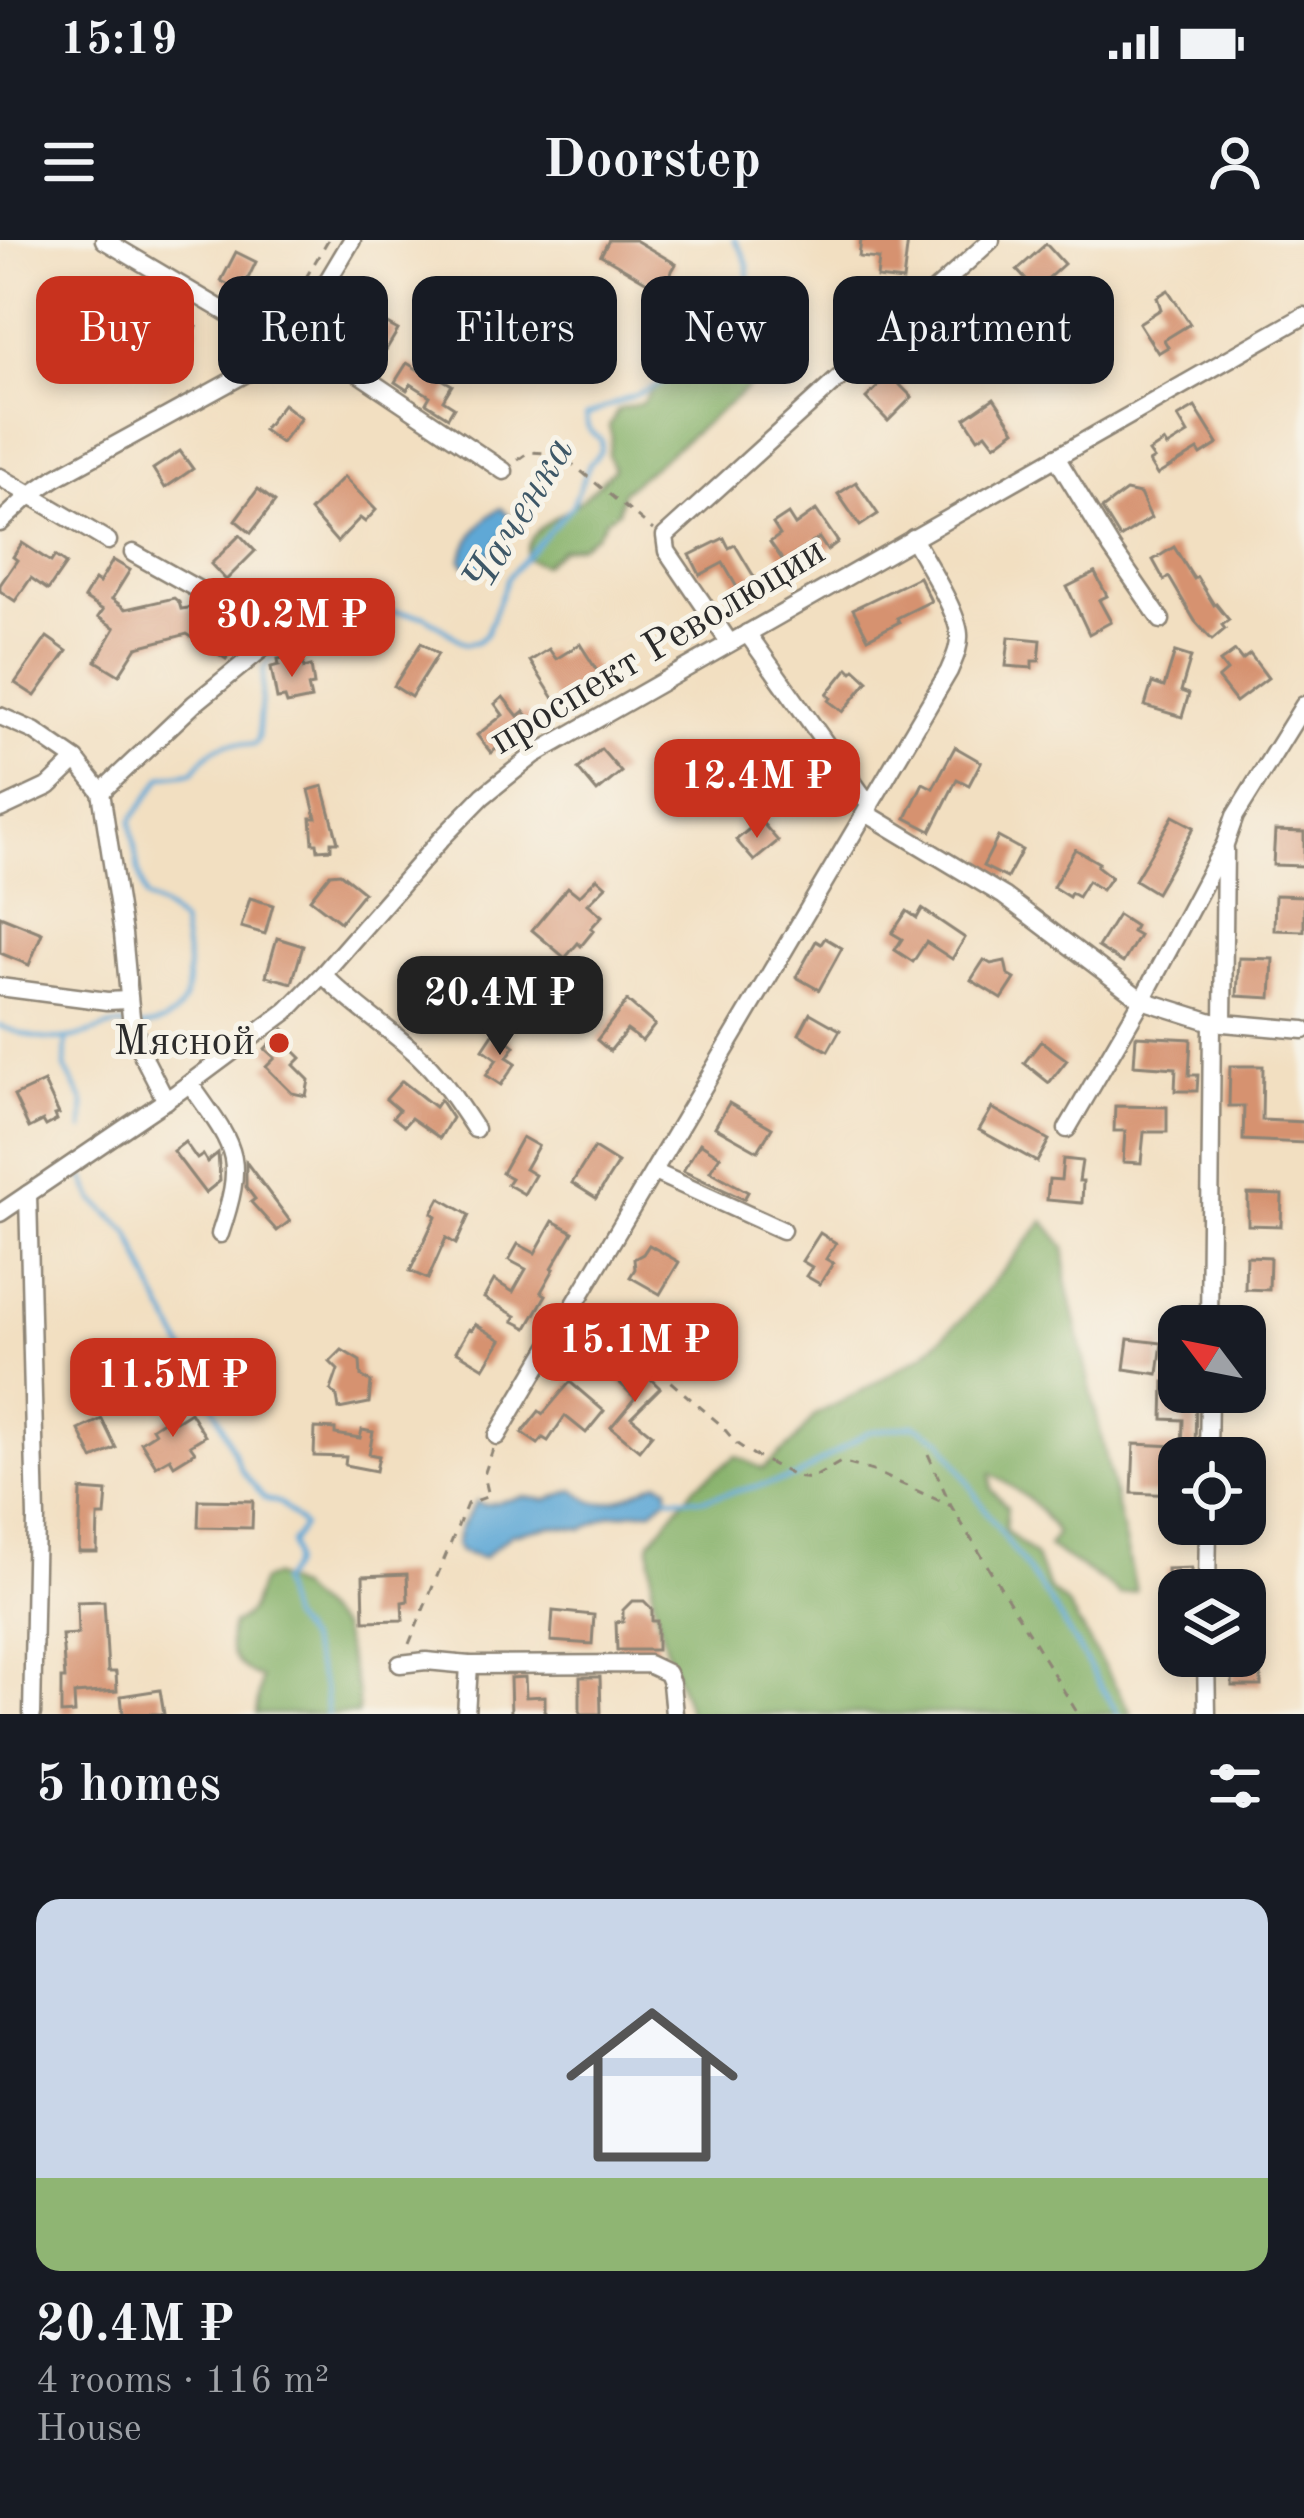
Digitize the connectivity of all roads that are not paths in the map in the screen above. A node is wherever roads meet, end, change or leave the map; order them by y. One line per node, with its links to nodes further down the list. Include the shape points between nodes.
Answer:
1 (104, 240): 5 (street)
2 (352, 240): 4 (street)
3 (991, 240): 19 (street, via 665,536 667,551)
4 (330, 276)
5 (218, 300)
6 (1304, 316): 9 (street, проспект Революции)
7 (224, 384): 12 (street)
8 (364, 384): 10 (street)
9 (1056, 457): 14 (street, проспект Революции); 17 (street)
10 (504, 471)
11 (0, 477): 12 (street)
12 (31, 495): 13 (street); 15 (street)
13 (0, 523)
14 (913, 538): 18 (street, проспект Революции); 25 (street, via 955,619 957,653)
15 (108, 541)
16 (133, 553): 23 (street, via 279,635)
17 (1161, 620)
18 (747, 633): 19 (street, проспект Революции); 25 (street)
19 (730, 642): 27 (street, проспект Революции, via 534,754 483,796)
20 (1304, 705): 26 (street)
21 (0, 716): 22 (street)
22 (76, 760): 23 (street); 24 (street, via 49,787)
23 (100, 792): 30 (street)
24 (0, 808)
25 (868, 809): 29 (street, via 1004,896); 37 (street)
26 (1225, 844): 29 (street); 31 (street)
27 (323, 974): 33 (street, проспект Революции); 35 (street, via 421,1057)
28 (0, 987): 30 (street)
29 (1142, 1000): 31 (street); 36 (street)
30 (130, 1009): 34 (street)
31 (1218, 1022): 32 (street); 42 (street)
32 (1304, 1030)
33 (190, 1084): 34 (street, проспект Революции); 41 (street, via 236,1164)
34 (166, 1101): 38 (street, проспект Революции)
35 (475, 1129)
36 (1067, 1130)
37 (654, 1172): 40 (street); 43 (street)
38 (28, 1194): 39 (street, проспект Революции); 47 (street)
39 (0, 1213)
40 (782, 1230)
41 (220, 1234)
42 (1210, 1305)
43 (497, 1436)
44 (400, 1664): 45 (street)
45 (469, 1665): 48 (street); 49 (street, via 658,1666 671,1683)
46 (1206, 1677): 50 (street)
47 (32, 1714)
48 (466, 1714)
49 (674, 1714)
50 (1207, 1714)

